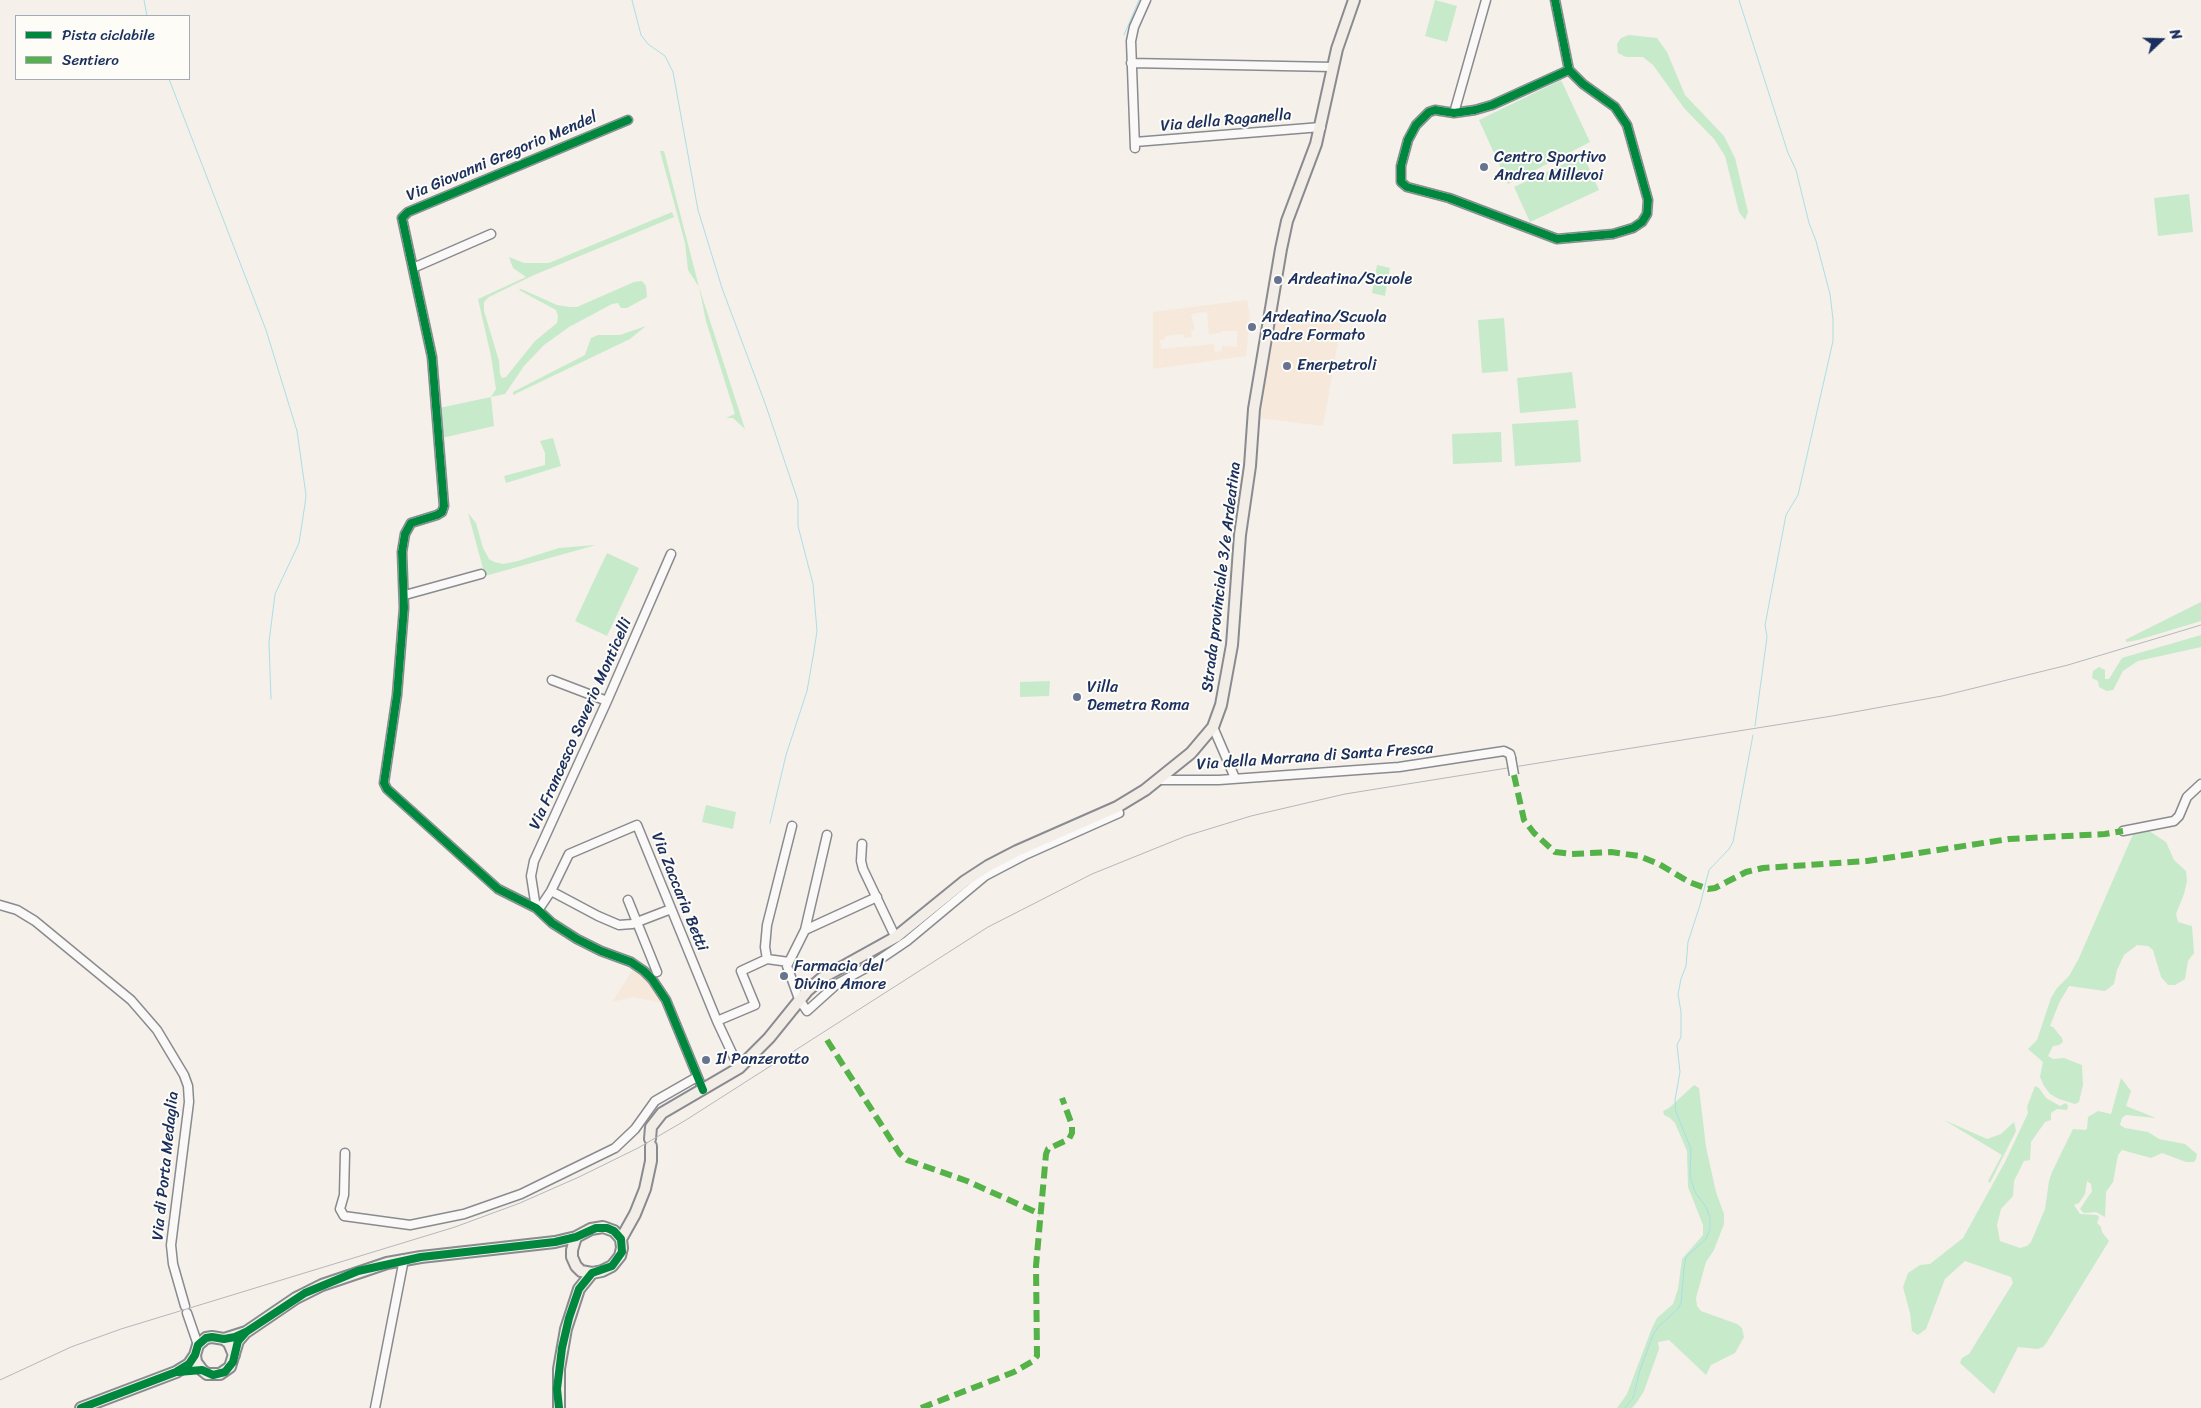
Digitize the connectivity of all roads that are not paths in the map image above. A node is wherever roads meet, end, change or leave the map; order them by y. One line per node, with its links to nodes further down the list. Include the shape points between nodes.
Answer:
1 (1146, 0): 5 (street, via 1133,30)
2 (1354, 0): 6 (main road, Strada provinciale 3/e Ardeatina)
3 (1486, 0): 8 (street)
4 (1555, 0): 7 (street)
5 (1131, 63): 6 (street); 10 (street, Via della Raganella, via 1135,145)
6 (1333, 68): 10 (main road, Strada provinciale 3/e Ardeatina)
7 (1570, 70): 8 (street, via 1492,105); 8 (street, via 1617,109 1627,125 1648,203 1645,218 1633,228 1604,235 1557,239 1449,198 1404,185 1400,178 1402,160 1416,125 1431,110)
8 (1454, 113)
9 (628, 120): 12 (street, Via Giovanni Gregorio Mendel, via 405,214 402,224)
10 (1321, 127): 18 (main road, Strada provinciale 3/e Ardeatina, via 1280,249 1254,409 1232,646 1221,705)
11 (492, 234): 12 (street)
12 (413, 268): 15 (street, Via Giovanni Gregorio Mendel, via 432,357 444,506 440,513 411,523 406,530 402,552)
13 (671, 554): 17 (street, Via Francesco Saverio Monticelli)
14 (481, 574): 15 (street)
15 (405, 595): 32 (street, Via Giovanni Gregorio Mendel, via 397,694 384,783 498,889)
16 (552, 680): 17 (street)
17 (607, 701): 32 (street, Via Francesco Saverio Monticelli, via 534,861 531,876)
18 (1213, 727): 20 (street); 21 (main road, Strada provinciale 3/e Ardeatina, via 1191,754)
19 (1514, 775): 20 (street, Via della Marrana di Santa Fresca, bridge, via 1510,754 1504,751 1400,767)
20 (1235, 778): 21 (street, Via della Marrana di Santa Fresca)
21 (1159, 780): 23 (main road, Strada provinciale 3/e Ardeatina)
22 (2201, 784): 25 (street, via 2187,797 2174,821)
23 (1116, 807): 40 (main road, Strada provinciale 3/e Ardeatina, via 1017,851 976,874 896,937 822,978); 40 (street, via 1119,813 986,876 907,941 837,984 807,1011)
24 (792, 826): 37 (street, via 767,925)
25 (2123, 831)
26 (827, 835): 35 (street)
27 (862, 844): 29 (street, via 862,865)
28 (551, 891): 32 (street, Via Zaccaria Betti); 33 (street, Via Zaccaria Betti, via 569,854 637,825); 34 (street, via 612,923 623,926)
29 (877, 897): 35 (street); 36 (street)
30 (628, 900): 34 (street)
31 (0, 905): 54 (street, Via di Porta Medaglia, via 18,910 35,921 131,1000 157,1030 184,1075 189,1102 172,1245 173,1264)
32 (536, 908): 43 (street, via 577,940 631,962 652,979 666,1000)
33 (671, 909): 34 (street); 41 (street, Via Zaccaria Betti)
34 (637, 922): 39 (street)
35 (805, 930): 38 (street)
36 (893, 932)
37 (767, 959): 38 (street); 41 (street, via 740,971 755,1005)
38 (789, 962): 40 (street, via 787,966)
39 (657, 972)
40 (799, 999): 42 (main road, Strada provinciale 3/e Ardeatina, via 769,1038)
41 (717, 1021): 42 (street, Via Zaccaria Betti)
42 (739, 1068): 44 (main road, Strada provinciale 3/e Ardeatina)
43 (697, 1077): 44 (street); 45 (street, via 655,1101 635,1129 615,1148 520,1194 464,1214 410,1225 344,1216 340,1209 344,1195)
44 (703, 1090): 46 (main road, Strada provinciale 3/e Ardeatina, via 662,1113 651,1127 649,1178 629,1224)
45 (345, 1153)
46 (617, 1235): 47 (main road, Strada provinciale 3/e Ardeatina, via 605,1227); 52 (main road, via 622,1248 617,1261 606,1270)
47 (576, 1237): 48 (main road, Strada provinciale 3/e Ardeatina); 49 (main road)
48 (555, 1242): 49 (main road); 50 (main road, Strada provinciale 3/e Ardeatina)
49 (572, 1250): 51 (main road)
50 (404, 1259): 55 (main road, Strada provinciale 3/e Ardeatina, via 322,1284); 63 (street)
51 (578, 1269): 52 (main road); 53 (main road)
52 (592, 1273): 53 (main road)
53 (579, 1289): 64 (main road, via 562,1348 557,1389)
54 (190, 1325): 56 (street); 58 (street, Via di Porta Medaglia)
55 (246, 1332): 57 (main road, Strada provinciale 3/e Ardeatina); 59 (main road, Strada provinciale 3/e Ardeatina, via 238,1341)
56 (206, 1338): 57 (main road, Strada provinciale 3/e Ardeatina); 58 (main road, Strada provinciale 3/e Ardeatina)
57 (224, 1339): 59 (main road)
58 (196, 1350): 60 (main road, via 198,1366); 61 (main road, Strada provinciale 3/e Ardeatina, via 189,1364)
59 (234, 1355): 60 (main road, Strada provinciale 3/e Ardeatina, via 230,1367 220,1374 207,1374)
60 (202, 1370): 61 (main road, Strada provinciale 3/e Ardeatina)
61 (176, 1372): 62 (main road, Strada provinciale 3/e Ardeatina)
62 (81, 1408)
63 (374, 1408)
64 (559, 1408)

